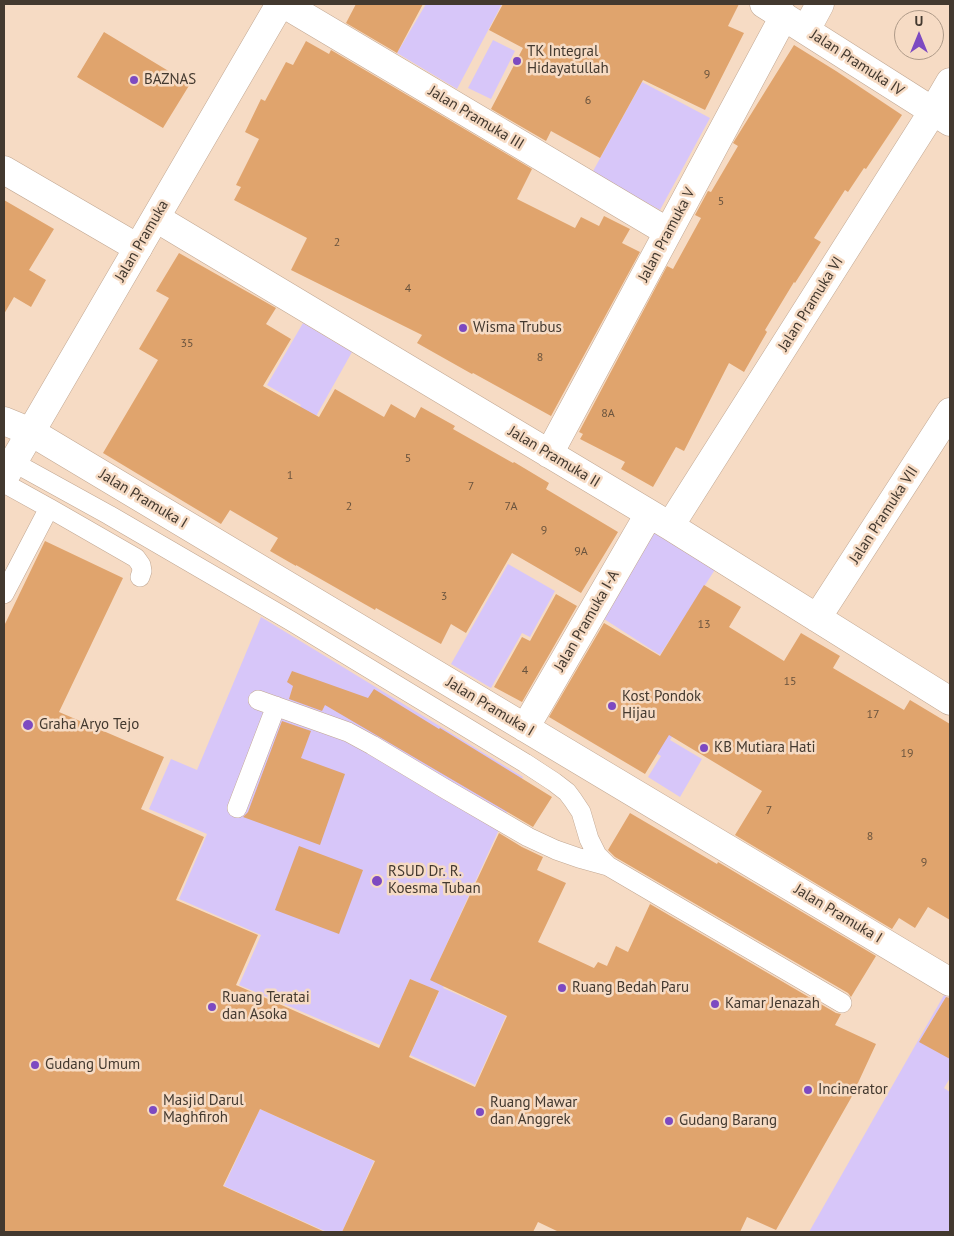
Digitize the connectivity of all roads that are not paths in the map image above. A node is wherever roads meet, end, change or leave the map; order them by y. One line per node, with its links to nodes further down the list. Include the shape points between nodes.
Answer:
1 (280, 4): 8 (street, Jalan Pramuka)
2 (284, 4): 9 (street, Jalan Pramuka III)
3 (820, 4): 4 (street, Jalan Pramuka V)
4 (785, 16): 6 (street, Jalan Pramuka IV); 9 (street, Jalan Pramuka V)
5 (950, 82): 6 (street, Jalan Pramuka VI)
6 (942, 117): 17 (street, Jalan Pramuka VI)
7 (4, 170): 10 (street)
8 (156, 218): 10 (street, Jalan Pramuka); 14 (street, Jalan Pramuka II)
9 (668, 232): 14 (street, Jalan Pramuka V)
10 (138, 248): 13 (street, Jalan Pramuka)
11 (950, 412): 20 (street, Jalan Pramuka VII)
12 (4, 421): 13 (street, Jalan Pramuka I)
13 (30, 432): 15 (street, Jalan Pramuka); 24 (street, Jalan Pramuka I)
14 (549, 454): 17 (street, Jalan Pramuka II)
15 (7, 474): 16 (lane); 26 (lane, via 109,515 291,621 554,782 574,800 596,855)
16 (49, 508): 18 (lane, via 136,558 142,565); 19 (lane)
17 (660, 520): 20 (street, Jalan Pramuka II); 24 (street, Jalan Pramuka I-A)
18 (140, 577)
19 (4, 594)
20 (817, 618): 22 (street, Jalan Pramuka II)
21 (258, 700): 23 (lane)
22 (950, 701)
23 (276, 706): 25 (lane); 26 (lane, via 348,732 528,837 578,858)
24 (525, 728): 27 (street, Jalan Pramuka I)
25 (237, 808)
26 (608, 866): 28 (lane)
27 (947, 971)
28 (842, 1003)

